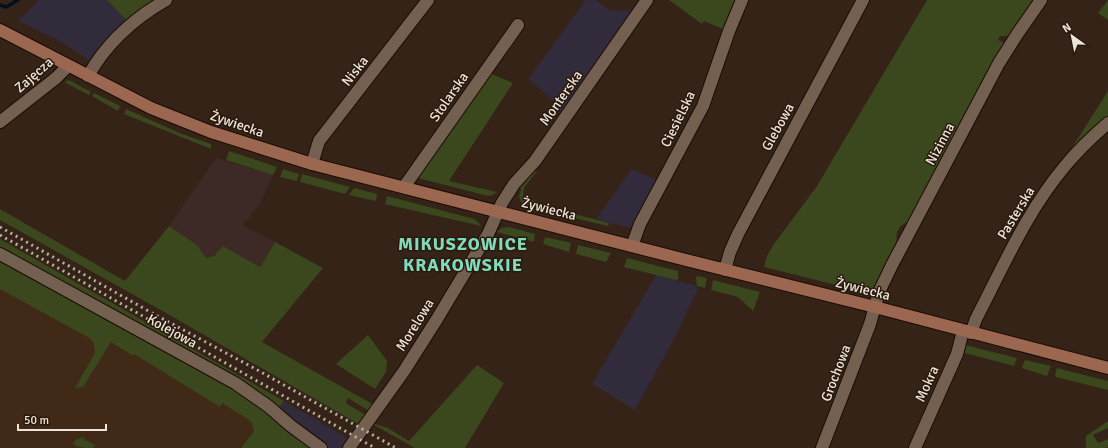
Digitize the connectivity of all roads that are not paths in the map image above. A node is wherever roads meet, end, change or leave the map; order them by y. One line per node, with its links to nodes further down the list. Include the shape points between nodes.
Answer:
1 (166, 0): 10 (street, via 113,40)
2 (428, 0): 13 (street, Niska, via 319,141)
3 (647, 0): 15 (street, Monterska, via 535,161 514,184)
4 (742, 0): 16 (street, Ciesielska, via 703,106 640,224)
5 (863, 0): 18 (street, Glebowa, via 738,234)
6 (1041, 0): 19 (street, Nizinna, via 999,63 892,265)
7 (518, 25): 14 (street, Stolarska)
8 (0, 30): 9 (main road, Żywiecka)
9 (68, 66): 10 (main road, Żywiecka); 11 (street, Zajęcza)
10 (88, 76): 13 (main road, Żywiecka, via 151,108 188,123)
11 (0, 122)
12 (1108, 123): 20 (street, Pasterska, via 1064,167 1032,212)
13 (312, 164): 14 (main road, Żywiecka)
14 (404, 187): 15 (main road, Żywiecka)
15 (498, 212): 16 (main road, Żywiecka); 23 (street, Morelowa, via 488,234 438,319)
16 (632, 246): 18 (main road, Żywiecka)
17 (0, 254): 22 (street, Kolejowa, via 235,383)
18 (725, 270): 19 (main road, Żywiecka)
19 (875, 307): 20 (main road, Żywiecka); 24 (street, Grochowa)
20 (967, 332): 21 (main road, Żywiecka); 25 (street, Mokra)
21 (1108, 368)
22 (320, 448)
23 (349, 448)
24 (822, 448)
25 (915, 448)

